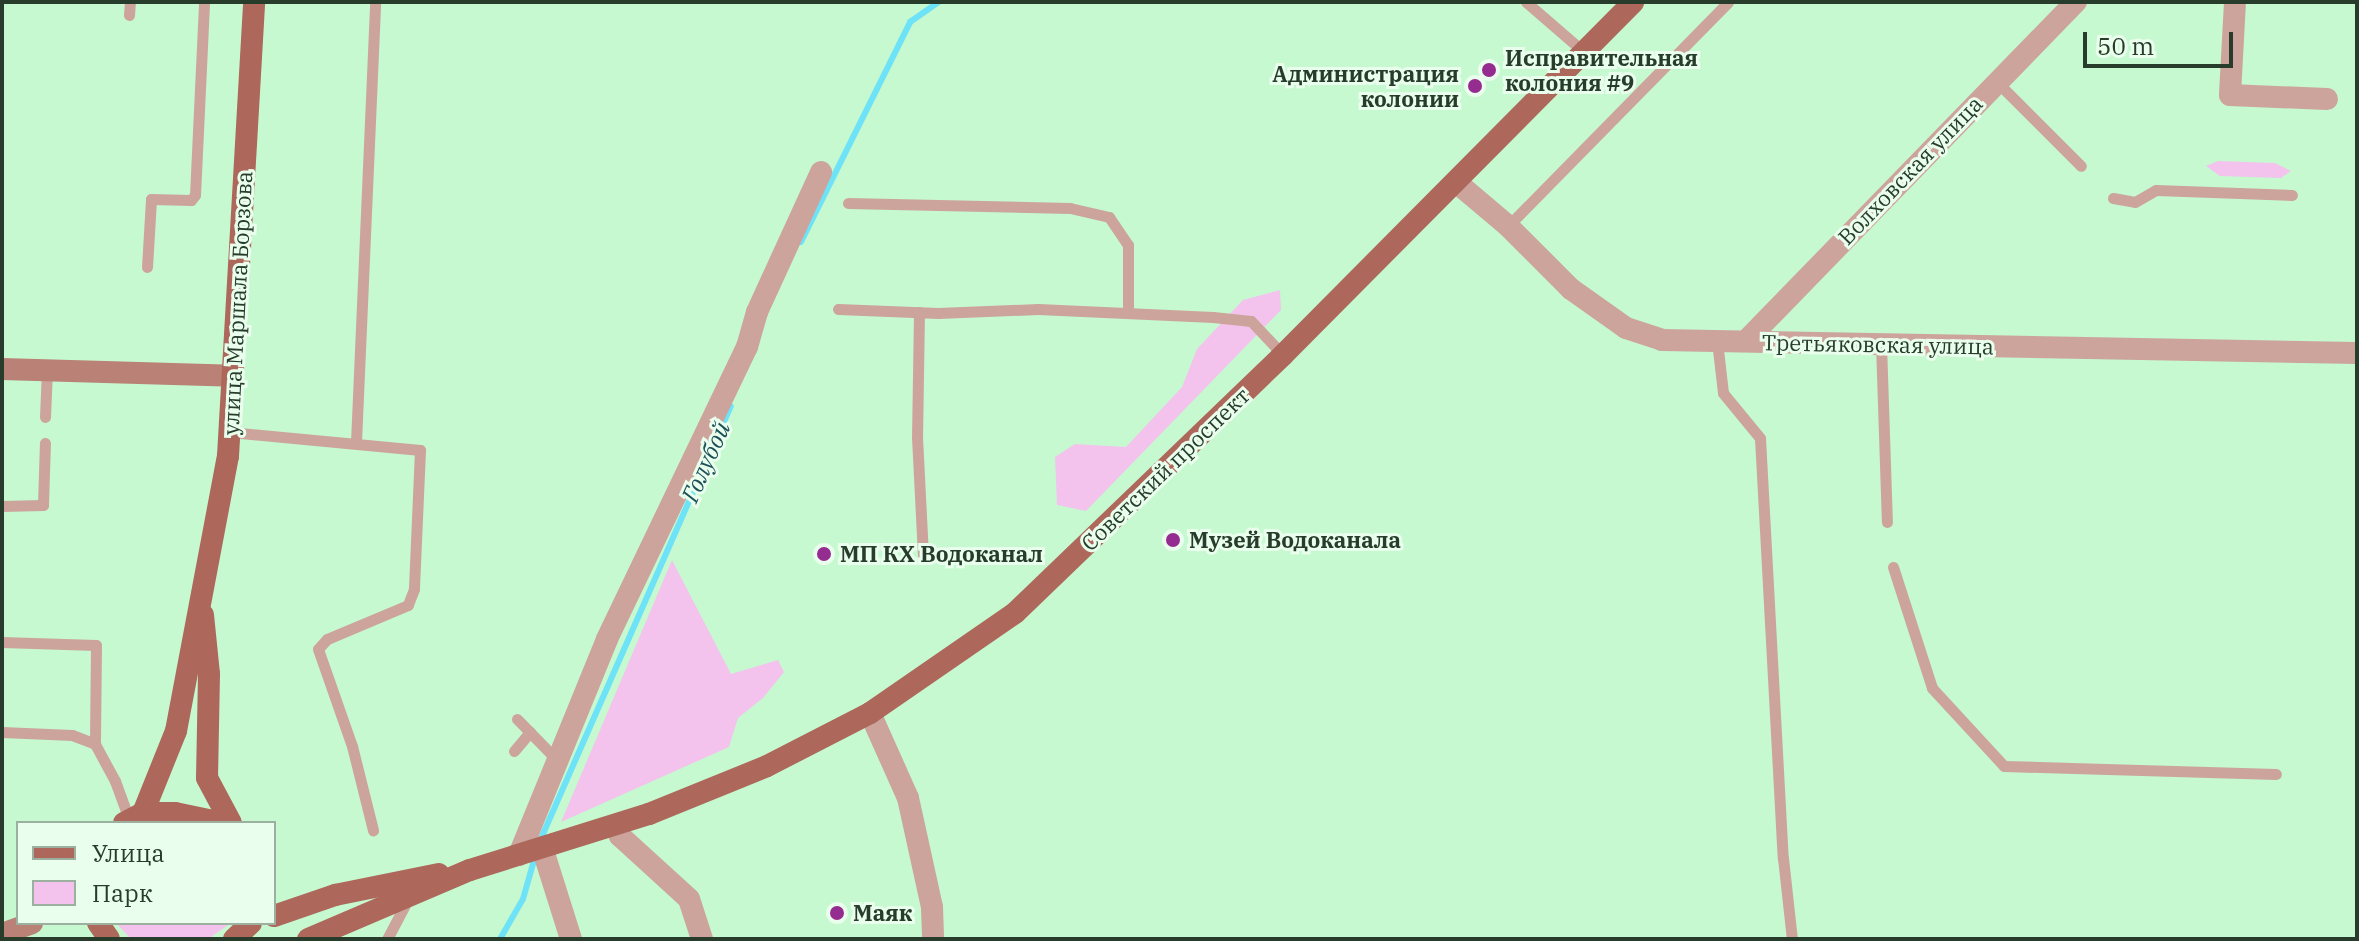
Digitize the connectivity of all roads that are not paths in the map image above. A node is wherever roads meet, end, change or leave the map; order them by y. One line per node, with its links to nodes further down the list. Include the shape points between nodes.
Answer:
1 (130, 2): 10 (lane)
2 (204, 2): 21 (lane, via 195,195 191,200 151,199)
3 (254, 2): 32 (main road, улица Маршала Борзова)
4 (375, 2): 35 (lane)
5 (1526, 2): 11 (lane)
6 (1633, 2): 11 (main road, Советский проспект)
7 (1728, 2): 20 (lane)
8 (2076, 2): 12 (street, Волховская улица)
9 (2235, 2): 13 (street, via 2230,95)
10 (129, 15)
11 (1584, 52): 16 (main road, Советский проспект)
12 (1995, 81): 14 (lane); 25 (street, Волховская улица)
13 (2327, 99)
14 (2081, 166)
15 (821, 172): 49 (street, via 757,312 747,347 607,639)
16 (1456, 182): 20 (street, Третьяковская улица); 29 (main road, Советский проспект)
17 (2292, 195): 18 (lane, via 2156,190 2135,202)
18 (2113, 198)
19 (848, 203): 24 (lane, via 1070,208 1109,217 1128,245)
20 (1508, 226): 26 (street, Третьяковская улица, via 1571,289 1626,328 1662,340)
21 (147, 267)
22 (838, 309): 23 (lane)
23 (919, 312): 24 (lane); 39 (lane, via 917,450)
24 (1128, 313): 29 (lane, via 1251,321)
25 (1747, 340): 26 (street, Третьяковская улица); 27 (street, Третьяковская улица)
26 (1717, 341): 67 (lane, via 1723,393 1760,438)
27 (1881, 344): 28 (street, Третьяковская улица); 38 (lane)
28 (2357, 353)
29 (1283, 355): 43 (main road, Советский проспект, via 1015,613)
30 (2, 369): 31 (main road)
31 (47, 370): 32 (main road); 33 (lane)
32 (233, 376): 34 (main road, улица Маршала Борзова)
33 (45, 417)
34 (230, 432): 35 (lane); 41 (main road, улица Маршала Борзова)
35 (356, 442): 54 (lane, via 420,450 414,589 408,605 327,639 318,649 352,746)
36 (45, 443): 37 (lane, via 43,505)
37 (2, 506)
38 (1887, 522)
39 (923, 555)
40 (1893, 567): 50 (lane, via 1932,688 2004,766)
41 (202, 602): 51 (main road, улица Маршала Борзова, via 176,731); 53 (main road, улица Маршала Борзова, via 209,674 207,778)
42 (2, 642): 47 (lane, via 96,645)
43 (870, 713): 55 (main road, Советский проспект, via 767,766); 66 (street, via 908,798 932,907)
44 (517, 719): 46 (lane)
45 (2, 732): 47 (lane, via 72,735)
46 (530, 732): 48 (lane); 49 (lane)
47 (95, 744): 51 (lane)
48 (514, 751)
49 (557, 760): 56 (street)
50 (2276, 774)
51 (132, 818): 52 (main road, via 175,813)
52 (213, 821)
53 (230, 821)
54 (373, 830)
55 (618, 831): 56 (main road, Советский проспект); 65 (street, via 689,899)
56 (535, 850): 57 (main road, Советский проспект); 64 (street)
57 (470, 870): 58 (main road, Советский проспект); 59 (main road, Советский проспект, via 335,895)
58 (412, 894): 62 (main road, Советский проспект); 63 (lane)
59 (276, 915)
60 (27, 925): 61 (main road)
61 (2, 934)
62 (308, 939)
63 (387, 939)
64 (571, 939)
65 (702, 939)
66 (933, 939)
67 (1792, 939)

